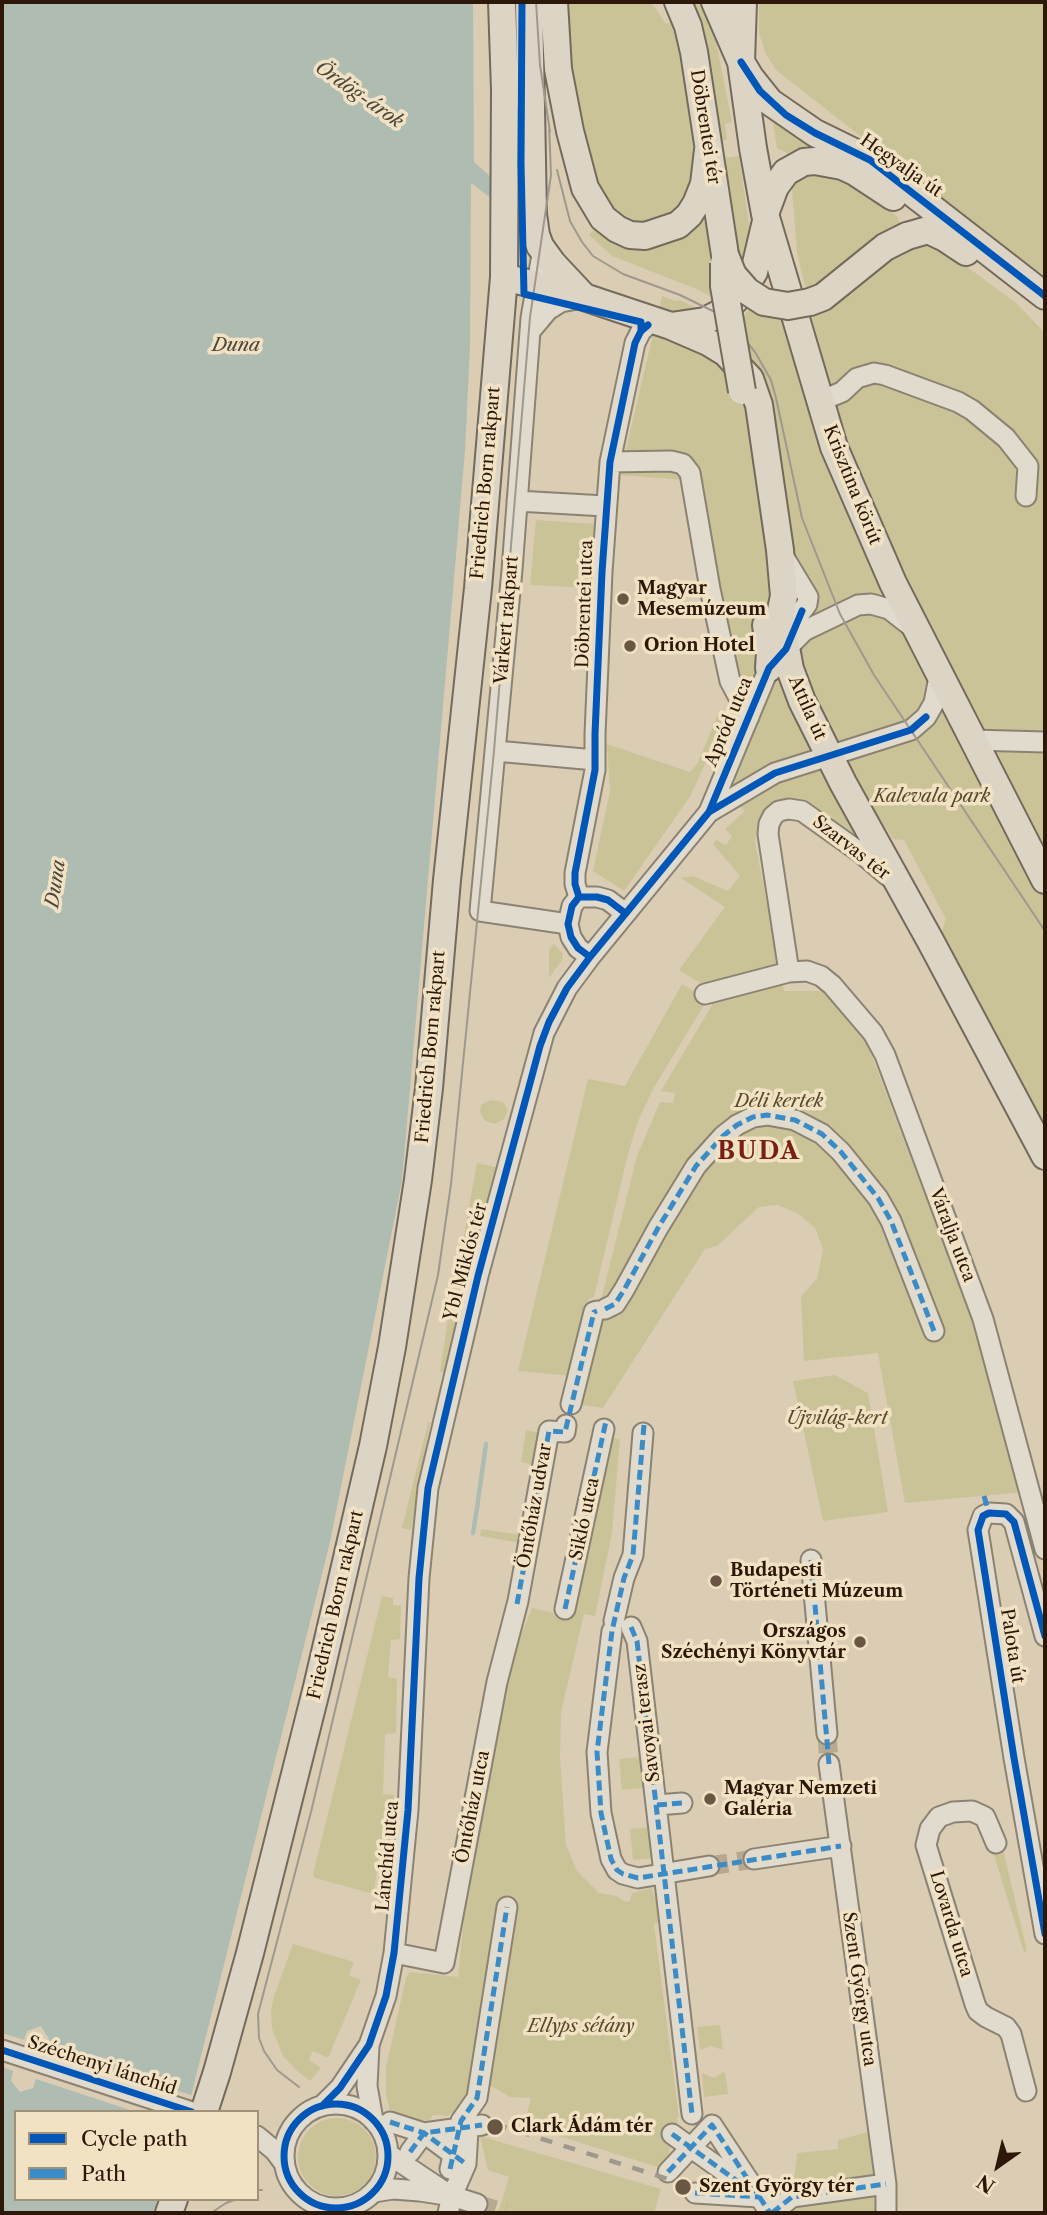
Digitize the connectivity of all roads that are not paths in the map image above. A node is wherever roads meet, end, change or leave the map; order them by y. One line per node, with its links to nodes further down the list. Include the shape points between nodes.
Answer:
1 (502, 2): 13 (main road, Friedrich Born rakpart)
2 (529, 2): 11 (main road, via 533,214)
3 (678, 2): 8 (main road, Döbrentei tér, via 694,52)
4 (715, 2): 7 (main road)
5 (743, 2): 7 (main road)
6 (554, 14): 8 (main road, via 561,82 579,166 585,188 603,218 630,235 645,236 678,225 689,215 704,184)
7 (741, 62): 9 (main road, Krisztina körút); 15 (main road, Hegyalja út, via 760,91 786,114 878,165)
8 (707, 140): 12 (main road, Döbrentei tér)
9 (766, 218): 10 (main road, via 775,187 786,172 804,162 829,163 878,186); 18 (main road, via 754,272 724,311 705,321); 20 (main road, Krisztina körút)
10 (945, 238): 12 (main road, bridge, via 928,230 907,236 885,247 823,297 788,306 764,302 747,291 733,275); 17 (main road)
11 (542, 249): 14 (street, Várkert rakpart); 16 (main road)
12 (725, 255): 25 (main road, bridge, via 724,286)
13 (504, 276): 14 (main road); 77 (main road, Friedrich Born rakpart, via 429,1088 392,1347 317,1688)
14 (536, 285): 16 (main road); 19 (street, Várkert rakpart)
15 (1045, 296)
16 (584, 297): 18 (main road); 19 (street, via 555,305)
17 (1045, 318)
18 (656, 320): 21 (street, Döbrentei utca, via 641,331 635,343); 25 (main road, Attila út, via 726,353 750,379 759,405)
19 (532, 329): 23 (street, Várkert rakpart)
20 (820, 401): 22 (street, via 874,373 958,402 1006,438 1028,466); 28 (main road, Krisztina körút, via 834,447)
21 (610, 463): 24 (street, Döbrentei utca); 31 (street, via 671,461 690,473 730,681)
22 (1026, 496)
23 (517, 502): 24 (street); 34 (street, Várkert rakpart)
24 (605, 506): 36 (street, Döbrentei utca)
25 (773, 551): 26 (main road); 27 (main road, Attila út, via 784,596); 29 (street, Apród utca, via 808,597)
26 (769, 579): 27 (main road); 29 (main road, via 764,602 770,652)
27 (780, 615): 29 (main road, Attila út)
28 (916, 630): 29 (street, via 889,609 858,605 804,632); 30 (main road, Krisztina körút)
29 (777, 658): 31 (street, Apród utca); 35 (main road, Attila út, via 790,669)
30 (939, 677): 32 (main road, Krisztina körút); 35 (street, via 934,703 916,726)
31 (748, 717): 37 (street, Apród utca)
32 (972, 740): 33 (street); 38 (main road, Krisztina körút)
33 (1045, 742)
34 (496, 751): 36 (street); 42 (street, Várkert rakpart, via 480,911)
35 (828, 755): 37 (street, Apród utca, via 775,773); 39 (main road, Attila út)
36 (595, 760): 40 (street, Döbrentei utca, via 575,873)
37 (709, 812): 41 (street, Apród utca)
38 (1045, 880)
39 (899, 886): 45 (street, Szarvas tér, via 802,811 779,811 768,834); 47 (main road, Attila út)
40 (579, 897): 41 (street, via 608,900); 42 (street, Döbrentei utca, via 569,911)
41 (625, 912): 43 (street, Apród utca)
42 (568, 924): 44 (street, via 571,937)
43 (608, 932): 44 (street, Ybl Miklós tér)
44 (590, 957): 55 (street, Ybl Miklós tér, via 567,988 540,1046 446,1403 428,1488)
45 (789, 972): 46 (street, Váralja utca); 53 (street, Váralja utca, via 814,974 832,985 865,1021 885,1055 983,1319)
46 (705, 994)
47 (1045, 1156)
48 (934, 1331): 49 (street, via 891,1221 841,1152 822,1134 795,1120 753,1117 723,1136 696,1166 615,1304 594,1312)
49 (572, 1404)
50 (566, 1426): 56 (street, Öntőház udvar, via 565,1432 550,1431)
51 (604, 1429): 57 (street, Sikló utca)
52 (643, 1433): 58 (street, via 633,1555 624,1578)
53 (1045, 1549)
54 (811, 1560): 60 (street)
55 (418, 1589): 71 (street, Lánchíd utca, via 411,1769)
56 (517, 1604): 71 (street, Öntőház utca, via 497,1682 443,1963)
57 (565, 1609)
58 (623, 1629): 63 (street, Savoyai terasz); 68 (street, via 597,1752 601,1813 617,1870 638,1878)
59 (1045, 1636): 70 (street, Palota út, via 1014,1522 986,1504 978,1530)
60 (827, 1734)
61 (829, 1765): 65 (street, Szent György utca)
62 (682, 1803): 63 (street, Savoyai terasz)
63 (657, 1805): 68 (street, Savoyai terasz)
64 (996, 1843): 74 (street, Lovarda utca, via 985,1816 972,1811 939,1817 926,1845 975,2004 985,2017 1011,2034)
65 (841, 1846): 66 (street); 91 (street, Szent György utca)
66 (754, 1859)
67 (709, 1866): 68 (street)
68 (665, 1873): 78 (street, Savoyai terasz)
69 (507, 1907): 80 (street, via 477,2098)
70 (1045, 1934)
71 (394, 1953): 72 (street, Lánchíd utca, via 386,1996)
72 (369, 2045): 75 (street, Lánchíd utca); 79 (street, Lánchíd utca, via 367,2086)
73 (2, 2050): 76 (street, Széchenyi lánchíd)
74 (1027, 2091)
75 (322, 2106): 79 (street, via 344,2105); 81 (street)
76 (186, 2110)
77 (205, 2110)
78 (692, 2114)
79 (382, 2121): 80 (street); 87 (street)
80 (454, 2125): 86 (street); 89 (street); 89 (street)
81 (289, 2126): 82 (street); 88 (street)
82 (259, 2130)
83 (672, 2134): 85 (street)
84 (259, 2138): 88 (street)
85 (691, 2148): 90 (street); 97 (street); 97 (street, via 712,2125)
86 (410, 2152)
87 (388, 2154): 93 (street, via 385,2175); 96 (street)
88 (279, 2157): 92 (street)
89 (454, 2160): 96 (street)
90 (668, 2172)
91 (886, 2184): 97 (street, via 792,2197); 100 (street, Szent György utca)
92 (295, 2188): 98 (street, via 312,2203); 99 (street)
93 (374, 2192): 96 (street, via 393,2189); 98 (street, via 363,2201)
94 (695, 2193): 97 (street)
95 (477, 2204): 96 (street)
96 (450, 2205)
97 (767, 2208)
98 (332, 2211)
99 (299, 2213)
100 (886, 2213)

